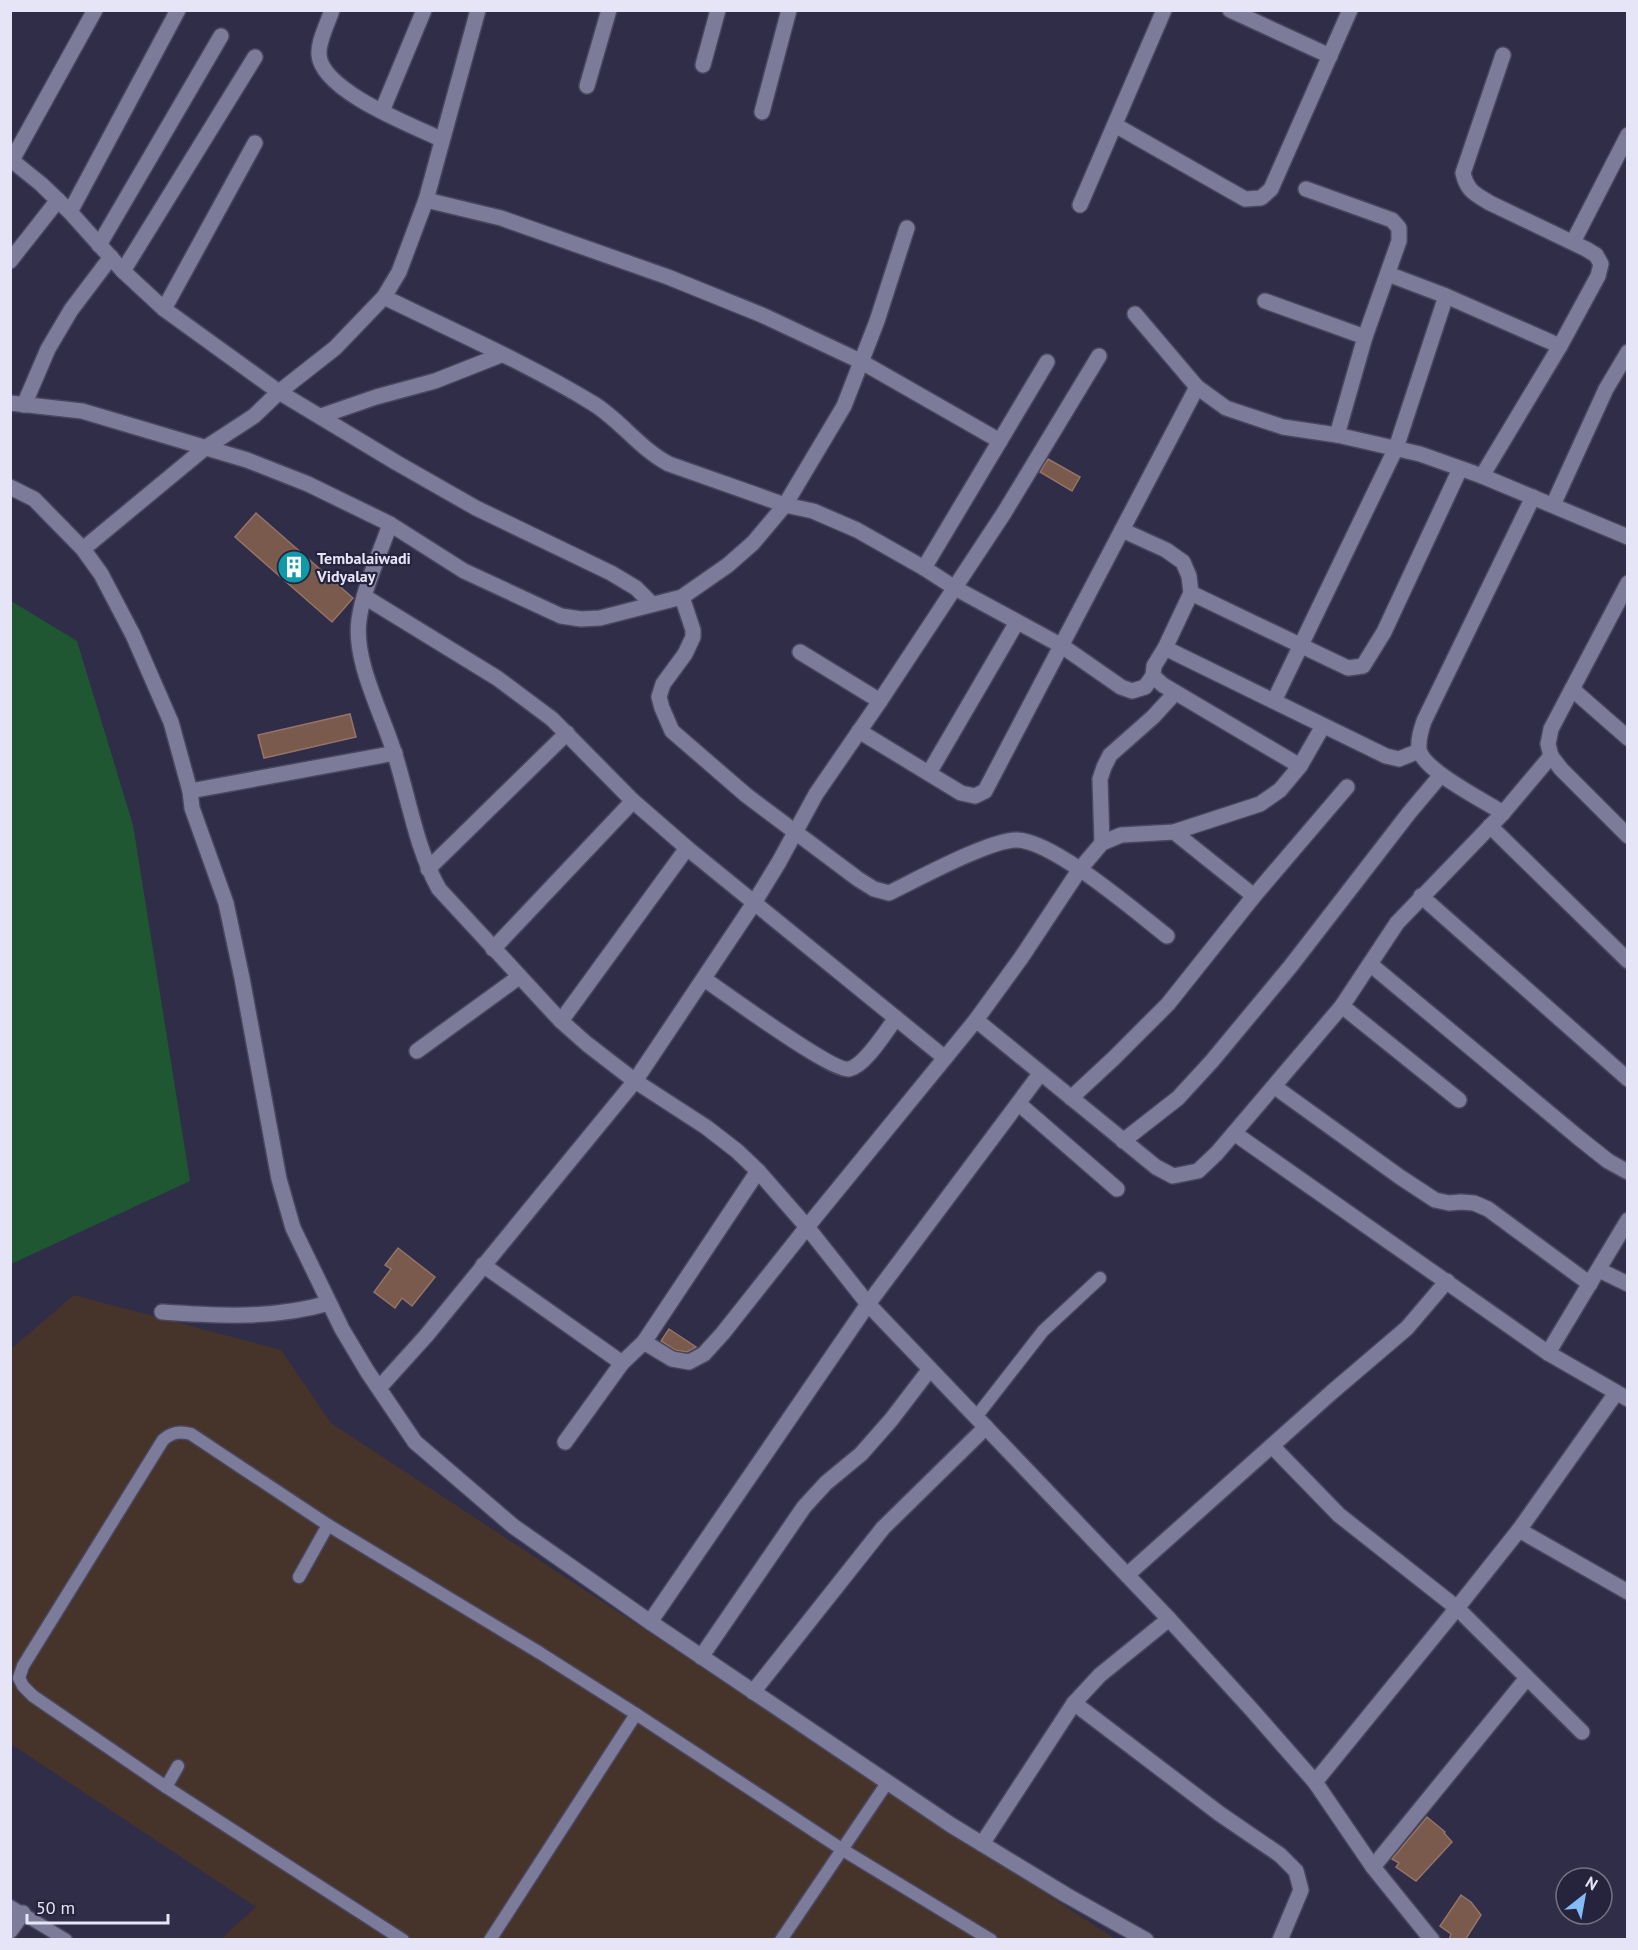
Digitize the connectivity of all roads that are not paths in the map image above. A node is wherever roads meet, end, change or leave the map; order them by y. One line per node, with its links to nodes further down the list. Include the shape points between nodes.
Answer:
1 (95, 10): 24 (street)
2 (178, 10): 29 (street)
3 (332, 10): 18 (street, via 319,55 323,68 330,79 349,93)
4 (424, 10): 18 (street)
5 (478, 10): 22 (street)
6 (609, 10): 17 (street)
7 (718, 10): 16 (street)
8 (789, 10): 19 (street)
9 (1164, 10): 20 (street)
10 (1230, 10): 14 (street)
11 (1350, 10): 14 (street)
12 (221, 36): 32 (street)
13 (1503, 55): 31 (street, via 1463,173 1466,186 1490,203)
14 (1330, 56): 20 (street, via 1271,189 1261,198 1245,198)
15 (255, 57): 35 (street)
16 (703, 65)
17 (587, 86)
18 (382, 111): 22 (street)
19 (762, 112)
20 (1115, 125): 28 (street)
21 (1628, 135): 31 (street)
22 (441, 139): 27 (street)
23 (255, 143): 40 (street)
24 (11, 160): 26 (street)
25 (1306, 189): 36 (street, via 1392,220 1399,228 1399,240)
26 (58, 200): 29 (street); 34 (street)
27 (426, 200): 38 (street, via 399,272); 47 (street, via 501,218 668,277)
28 (1080, 205)
29 (70, 212): 32 (street)
30 (907, 228): 47 (street)
31 (1573, 242): 43 (street, via 1596,255 1600,264 1598,276)
32 (99, 245): 33 (street)
33 (111, 257): 35 (street); 51 (street, via 71,310)
34 (10, 261)
35 (123, 271): 40 (street)
36 (1388, 274): 37 (street); 42 (street)
37 (1446, 296): 43 (street); 56 (street)
38 (384, 297): 45 (street); 50 (street, via 335,348)
39 (1265, 301): 42 (street)
40 (164, 309): 50 (street)
41 (1135, 314): 49 (street)
42 (1365, 337): 53 (street)
43 (1560, 346): 58 (street)
44 (1628, 352): 62 (street, via 1606,389)
45 (501, 355): 52 (street, via 435,381); 61 (street, via 596,405 654,456)
46 (1099, 356): 69 (street)
47 (860, 361): 54 (street); 61 (street, via 844,406)
48 (1047, 362): 54 (street)
49 (1197, 387): 53 (street, via 1226,408 1254,419); 64 (street)
50 (279, 392): 52 (street); 55 (street, via 254,416)
51 (17, 404): 55 (street, via 82,411)
52 (321, 416): 73 (street, via 476,508 611,573 636,588)
53 (1336, 435): 56 (street)
54 (1000, 441): 67 (street)
55 (205, 448): 63 (street, via 308,484); 66 (street)
56 (1396, 448): 57 (street); 75 (street)
57 (1460, 469): 58 (street); 75 (street, via 1384,632 1363,666 1348,668)
58 (1482, 476): 60 (street)
59 (10, 487): 66 (street, via 33,499)
60 (1533, 497): 62 (street); 88 (street, via 1424,721)
61 (785, 505): 67 (street, via 813,511 857,530); 72 (street, via 753,543)
62 (1553, 505): 65 (street)
63 (390, 524): 71 (street); 73 (street, via 464,571 561,616 600,618)
64 (1122, 530): 70 (street, via 1183,562); 76 (street)
65 (1627, 536)
66 (83, 549): 95 (street, via 133,635 171,722)
67 (924, 568): 69 (street)
68 (1628, 583): 80 (street)
69 (955, 588): 74 (street); 82 (street)
70 (1191, 593): 75 (street); 77 (street)
71 (365, 597): 86 (street, via 497,678); 89 (street, via 358,644)
72 (682, 597): 73 (street); 99 (street, via 693,637 659,697 672,731 746,795)
73 (652, 604)
74 (1017, 622): 76 (street); 92 (street)
75 (1300, 645): 83 (street)
76 (1062, 646): 79 (street, via 1132,691 1145,687); 92 (street, via 985,791 975,796 961,793)
77 (1165, 648): 79 (street, via 1154,666); 83 (street)
78 (800, 651): 82 (street)
79 (1153, 676): 81 (street)
80 (1572, 689): 87 (street); 90 (street, via 1551,729)
81 (1175, 693): 91 (street); 102 (street, via 1110,755 1104,767 1100,779)
82 (880, 701): 85 (street)
83 (1274, 701): 84 (street)
84 (1323, 726): 88 (street, via 1386,756 1399,759); 91 (street)
85 (859, 730): 92 (street); 99 (street)
86 (567, 733): 96 (street); 104 (street)
87 (1628, 738)
88 (1419, 751): 93 (street)
89 (395, 753): 95 (street); 104 (street)
90 (1551, 756): 97 (street); 101 (street)
91 (1300, 766): 100 (street, via 1280,790 1260,804)
92 (929, 773)
93 (1441, 775): 97 (street); 129 (street, via 1212,1061 1178,1098)
94 (1347, 787): 106 (street)
95 (190, 791): 141 (street, via 192,808 226,903 279,1179 293,1228)
96 (633, 801): 103 (street); 110 (street)
97 (1503, 813): 98 (street)
98 (1490, 826): 107 (street); 111 (street)
99 (796, 830): 105 (street, via 858,879 890,893 982,849 1017,840 1038,846); 108 (street)
100 (1174, 832): 102 (street, via 1121,835); 106 (street)
101 (1628, 836)
102 (1102, 843): 105 (street)
103 (687, 848): 108 (street); 118 (street)
104 (428, 869): 110 (street, via 439,889)
105 (1080, 869): 109 (street); 117 (street)
106 (1254, 896): 125 (street, via 1168,1004)
107 (1422, 896): 112 (street, via 1397,923); 122 (street)
108 (754, 903): 114 (street); 116 (street)
109 (1167, 936)
110 (493, 949): 113 (street)
111 (1628, 961)
112 (1370, 964): 115 (street); 131 (street, via 1579,1138)
113 (519, 977): 118 (street); 119 (street)
114 (704, 979): 116 (street, via 804,1047 848,1069 860,1064); 123 (street)
115 (1342, 1006): 124 (street); 126 (street)
116 (896, 1018): 120 (street)
117 (976, 1020): 120 (street); 121 (street)
118 (561, 1021): 123 (street)
119 (417, 1052)
120 (945, 1058): 134 (street)
121 (1040, 1074): 125 (street); 127 (street)
122 (1628, 1079)
123 (635, 1081): 130 (street, via 706,1127); 135 (street)
124 (1275, 1087): 128 (street); 139 (street, via 1435,1200 1474,1203 1488,1209)
125 (1071, 1098): 129 (street)
126 (1460, 1100)
127 (1019, 1104): 132 (street); 142 (street)
128 (1234, 1133): 129 (street, via 1198,1170 1173,1176); 138 (street)
129 (1123, 1140)
130 (758, 1172): 134 (street); 144 (street)
131 (1628, 1172)
132 (1117, 1189)
133 (1628, 1220): 136 (street)
134 (807, 1227): 142 (street); 144 (street, via 704,1354 689,1362 672,1359)
135 (483, 1265): 146 (street); 148 (street)
136 (1599, 1270): 139 (street); 140 (street)
137 (1100, 1278): 150 (lane, via 1043,1331)
138 (1447, 1281): 145 (street); 152 (street, via 1407,1328)
139 (1590, 1284): 145 (street)
140 (1628, 1284)
141 (329, 1303): 143 (street, via 257,1316); 148 (street)
142 (868, 1304): 147 (street); 160 (street)
143 (162, 1312)
144 (644, 1342): 146 (street)
145 (1548, 1353): 149 (street)
146 (622, 1363): 151 (street)
147 (930, 1369): 150 (street); 161 (street, via 861,1454 826,1483 804,1508)
148 (379, 1388): 160 (street, via 415,1442 513,1526)
149 (1622, 1396): 154 (street)
150 (981, 1422): 155 (street); 163 (street, via 883,1528)
151 (565, 1442)
152 (1272, 1446): 155 (street); 158 (street, via 1339,1515)
153 (328, 1525): 156 (lane); 165 (lane); 170 (lane, via 191,1434 170,1433 23,1666 19,1678 33,1696)
154 (1519, 1530): 157 (street); 158 (street)
155 (1127, 1575): 159 (street)
156 (299, 1577)
157 (1628, 1592)
158 (1457, 1608): 162 (street); 169 (street)
159 (1169, 1619): 164 (street, via 1100,1675); 169 (street)
160 (650, 1622): 161 (street)
161 (701, 1657): 163 (street)
162 (1527, 1678): 166 (street); 173 (street)
163 (753, 1692): 168 (street)
164 (1074, 1704): 171 (street); 182 (street, via 1296,1871 1300,1890)
165 (636, 1714): 172 (lane); 178 (lane)
166 (1582, 1732)
167 (178, 1766): 170 (lane)
168 (887, 1782): 171 (street); 172 (lane)
169 (1315, 1782): 173 (street)
170 (166, 1787): 177 (lane)
171 (982, 1844): 181 (street)
172 (843, 1850): 179 (lane); 180 (lane)
173 (1373, 1867): 183 (street)
174 (16, 1910): 175 (street); 176 (lane)
175 (10, 1931)
176 (66, 1940)
177 (403, 1940)
178 (490, 1940)
179 (781, 1940)
180 (991, 1940)
181 (1146, 1940)
182 (1280, 1940)
183 (1432, 1940)

